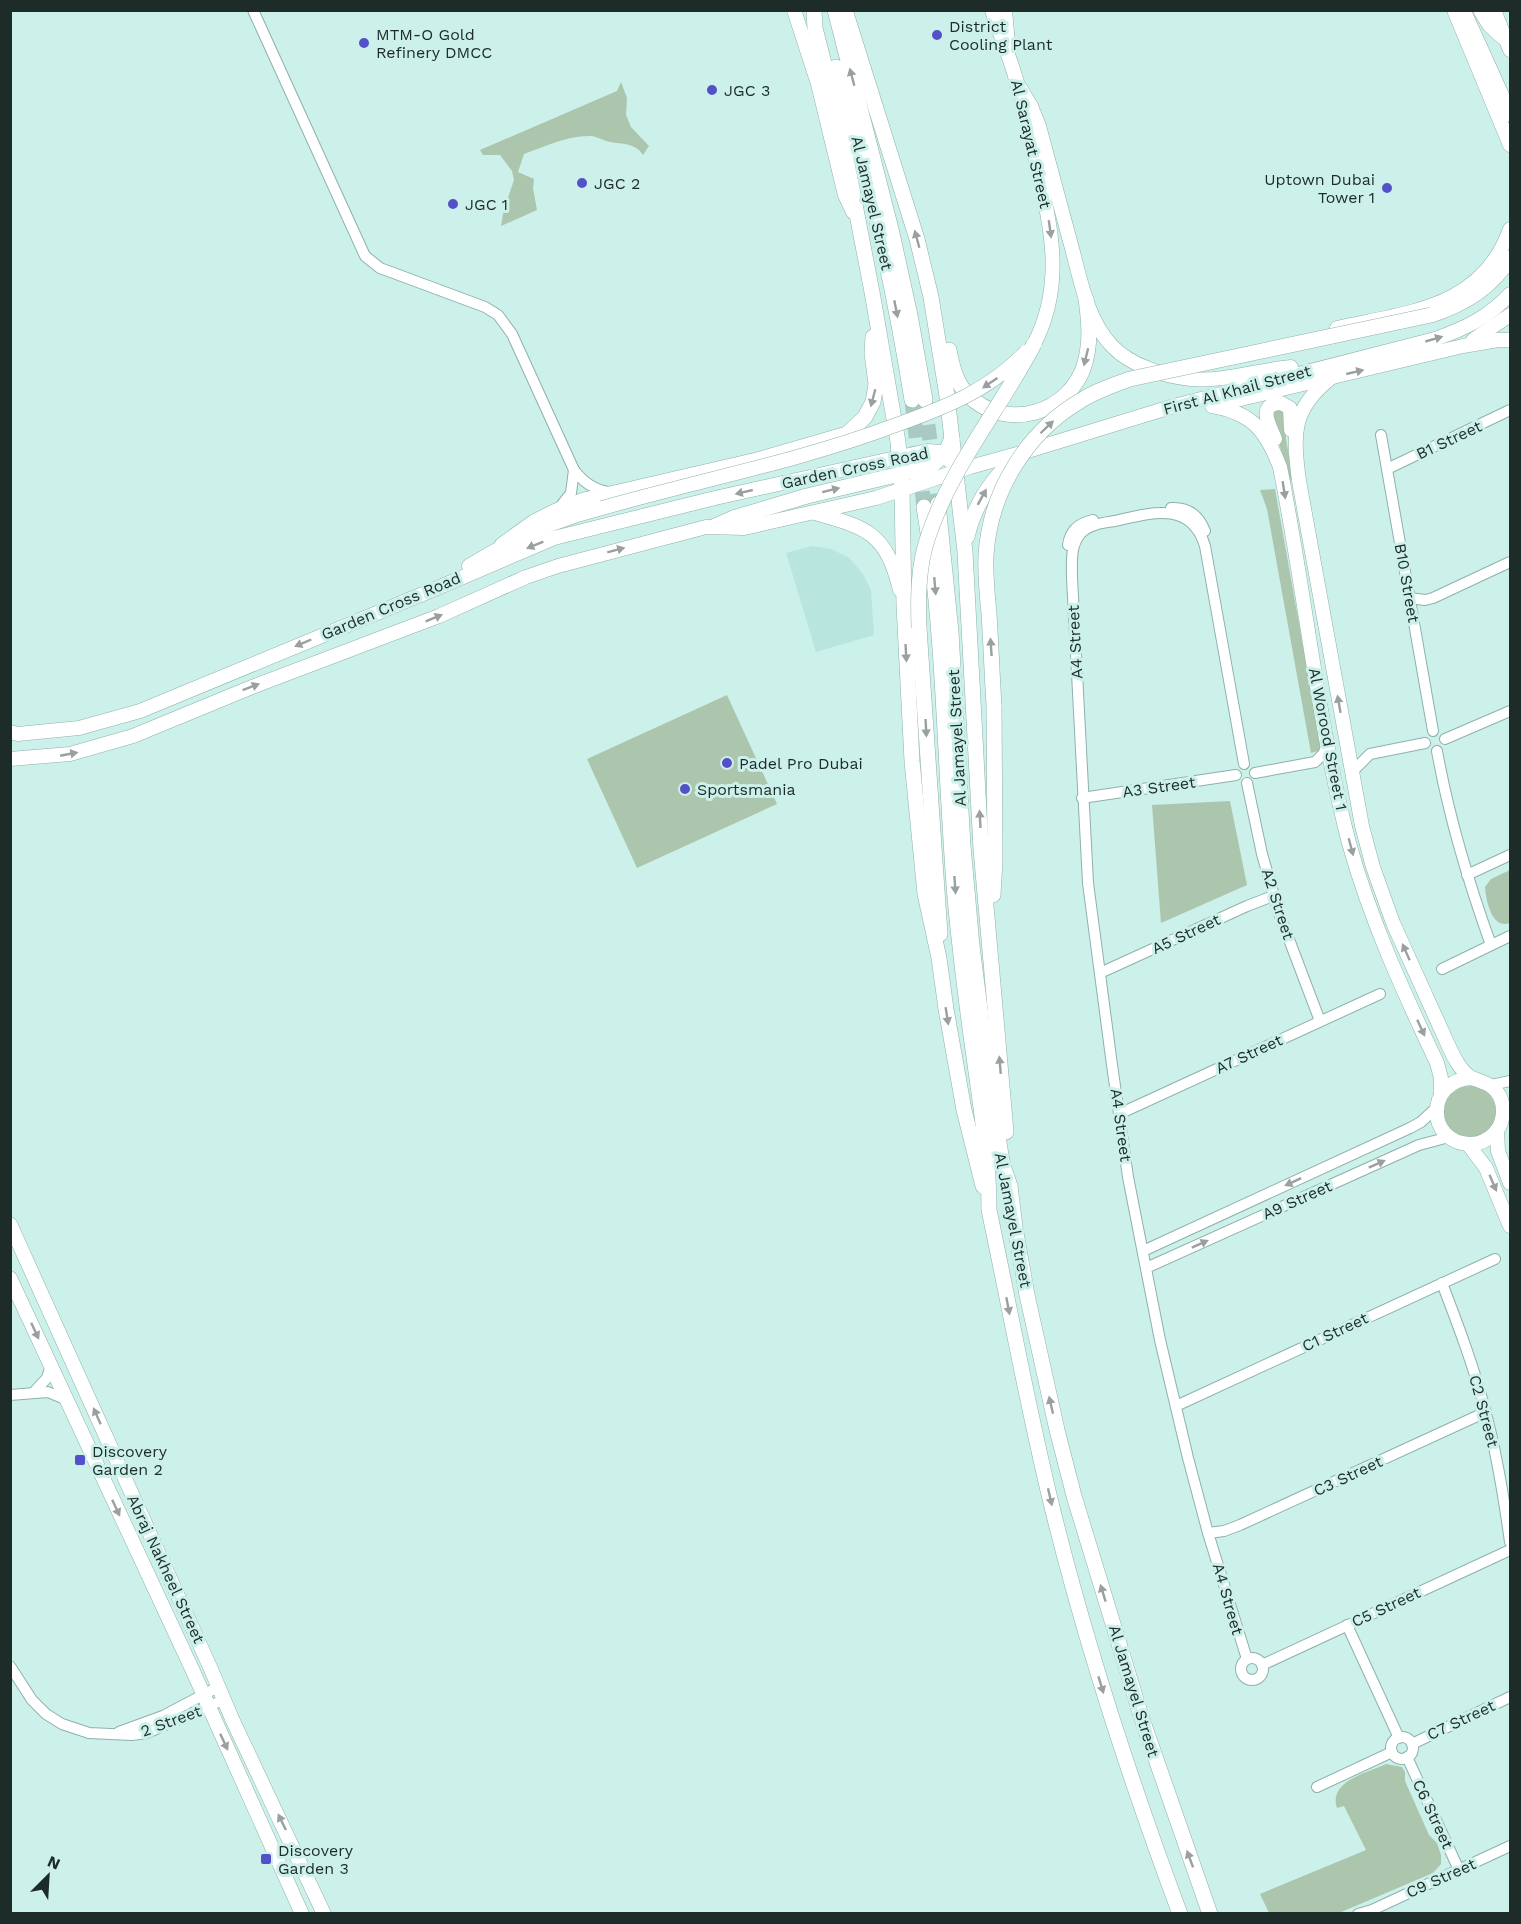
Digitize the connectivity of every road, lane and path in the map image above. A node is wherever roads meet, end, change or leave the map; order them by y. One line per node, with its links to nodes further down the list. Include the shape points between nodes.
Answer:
1 (253, 10): 41 (street, via 365,256 380,268 498,315 512,334)
2 (794, 10): 17 (main road, via 818,84 845,195)
3 (835, 10): 11 (main road, Al Jamayel Street, one-way to 3, via 823,24 864,165 918,400 910,315 884,196)
4 (845, 10): 23 (main road, one-way to 4, via 915,229)
5 (992, 10): 13 (main road, Al Sarayat Street)
6 (1005, 10): 13 (main road)
7 (1454, 10): 16 (main road)
8 (1463, 10): 15 (main road)
9 (1480, 10): 12 (main road)
10 (1494, 10): 12 (main road)
11 (814, 11): 17 (main road)
12 (1508, 45)
13 (1008, 52): 14 (main road, Al Sarayat Street)
14 (1018, 86): 21 (main road, via 1039,126); 26 (main road, Al Sarayat Street, one-way to 26, via 1049,221 1053,281 1046,317)
15 (1510, 114)
16 (1510, 145)
17 (856, 218): 24 (main road)
18 (1510, 230): 29 (main road, via 1483,275 1448,300)
19 (1510, 258): 76 (main road, one-way to 19, bridge, via 995,875 994,705 986,555 999,497 1018,459 1053,421 1105,388 1431,315 1473,297 1491,283)
20 (1510, 294): 28 (main road, First Al Khail Street, one-way to 20, via 1461,330 1484,317)
21 (1086, 299): 23 (main road, one-way to 23, via 1089,344 1085,365 1075,384 1062,400 1043,411 1022,415 1001,414 968,395 957,379 945,337); 29 (main road, via 1102,335 1113,347 1132,361)
22 (1510, 315): 27 (main road)
23 (934, 316): 35 (main road)
24 (877, 320): 38 (main road); 45 (main road, one-way to 45, via 872,346 876,384 873,402 865,417 847,434 757,460)
25 (1510, 340): 27 (main road)
26 (1034, 344): 49 (main road, one-way to 49, bridge, via 985,387 924,415 816,453 551,523); 79 (main road, one-way to 79, bridge, via 944,496 922,560 919,628)
27 (1463, 346): 30 (main road, one-way to 27)
28 (1318, 368): 29 (main road, via 1286,368 1206,379); 33 (main road, First Al Khail Street)
29 (1153, 369)
30 (1332, 377): 31 (main road); 42 (main road, Al Worood Street 1, via 1314,393 1296,423)
31 (1212, 406): 33 (main road); 39 (main road, Al Worood Street 1, via 1238,412 1259,427 1268,437)
32 (1510, 410): 40 (street, B1 Street)
33 (1133, 418): 36 (main road, First Al Khail Street)
34 (1381, 435): 40 (street, B10 Street)
35 (952, 436): 37 (main road); 43 (main road)
36 (1021, 453): 43 (main road, First Al Khail Street); 50 (main road, one-way to 36, via 973,514 985,490)
37 (945, 454): 38 (main road, via 930,467); 43 (main road, Garden Cross Road)
38 (900, 466): 44 (main road); 48 (main road, one-way to 38); 52 (main road, Garden Cross Road, one-way to 52, via 570,533)
39 (1280, 466): 42 (main road, via 1266,418 1268,409 1276,403 1286,405 1291,413 1292,450); 60 (main road, Al Worood Street 1, one-way to 60)
40 (1387, 469): 53 (street, B10 Street)
41 (574, 470): 45 (street, via 595,488); 46 (street, via 570,493)
42 (1298, 470): 61 (main road, Al Worood Street 1, one-way to 42)
43 (956, 472): 44 (main road, Garden Cross Road); 50 (main road)
44 (902, 490): 47 (main road, Garden Cross Road); 54 (main road)
45 (613, 492): 46 (main road)
46 (555, 511): 49 (main road)
47 (813, 513): 48 (main road, Garden Cross Road, via 744,528); 54 (main road, via 872,534 892,563)
48 (715, 526): 64 (main road, Garden Cross Road, one-way to 48, via 70,754 133,736 439,616 542,571)
49 (502, 546): 52 (main road)
50 (965, 552): 76 (main road, one-way to 50)
51 (1510, 562): 53 (street, via 1433,598)
52 (435, 589): 57 (main road, Garden Cross Road, one-way to 57, via 140,711 79,728)
53 (1410, 598): 56 (street, B10 Street)
54 (904, 605): 79 (main road, one-way to 79, via 916,810 928,916)
55 (1510, 711): 58 (street)
56 (1432, 731): 58 (street, via 1441,732); 59 (street)
57 (13, 734)
58 (1445, 739): 62 (street)
59 (1425, 742): 62 (street, via 1429,749); 63 (street)
60 (1328, 743): 65 (street); 70 (main road, Al Worood Street 1)
61 (1346, 743): 63 (street); 68 (main road, Al Worood Street 1)
62 (1437, 751): 74 (street)
63 (1370, 754): 68 (street)
64 (10, 759)
65 (1315, 762): 67 (street); 70 (street)
66 (1244, 765): 67 (street, via 1251,766); 69 (street); 72 (street, A4 Street, via 1202,524 1192,512 1177,507 1085,521 1069,540 1068,559)
67 (1255, 773): 71 (street)
68 (1351, 773): 84 (main road, Al Worood Street 1, one-way to 68, via 1449,1049 1394,923 1367,847)
69 (1236, 775): 71 (street, via 1239,782); 72 (street, A3 Street)
70 (1334, 778): 87 (main road, Al Worood Street 1, one-way to 87, via 1370,908 1437,1063 1441,1078)
71 (1247, 783): 75 (street, A2 Street)
72 (1083, 798): 81 (street, A4 Street)
73 (1510, 855): 74 (street)
74 (1467, 875): 78 (street)
75 (1273, 896): 81 (street, A5 Street); 83 (street, A2 Street)
76 (988, 919): 94 (main road, one-way to 76)
77 (1510, 936): 78 (street)
78 (1491, 945): 80 (street)
79 (939, 958): 95 (main road, one-way to 95, via 962,1100)
80 (1442, 969)
81 (1100, 973): 89 (street, A4 Street)
82 (1380, 994): 83 (street, A7 Street)
83 (1320, 1021): 89 (street, A7 Street)
84 (1472, 1078): 86 (main road, Al Worood Street 1); 87 (main road, via 1454,1082)
85 (1510, 1082): 86 (street)
86 (1491, 1085): 88 (main road)
87 (1439, 1100): 91 (main road, Al Worood Street 1, via 1441,1127); 98 (street, A9 Street, one-way to 98, via 1421,1122 1410,1128)
88 (1507, 1110): 90 (main road)
89 (1119, 1114): 98 (street, A4 Street)
90 (1497, 1130): 92 (main road, via 1482,1142); 93 (main road, via 1498,1150)
91 (1449, 1137): 92 (main road); 100 (street, A9 Street, one-way to 91, via 1419,1144)
92 (1468, 1144): 97 (main road, one-way to 97, via 1486,1168)
93 (1510, 1184)
94 (1010, 1186): 95 (main road, Al Jamayel Street, one-way to 95, via 992,1103 972,946 951,632 931,505 956,908 990,1177); 130 (main road, Al Jamayel Street, one-way to 94, via 1142,1719 1074,1496 1039,1351)
95 (989, 1210): 129 (main road, Al Jamayel Street, one-way to 129, via 1032,1423 1075,1595 1127,1766)
96 (10, 1224): 116 (main road, Abraj Nakheel Street, one-way to 96)
97 (1510, 1226)
98 (1143, 1251): 100 (street, A4 Street)
99 (1495, 1259): 102 (street, C1 Street)
100 (1146, 1268): 107 (street, A4 Street)
101 (10, 1278): 103 (main road, Abraj Nakheel Street, one-way to 103)
102 (1442, 1283): 107 (street, C1 Street); 108 (street, C2 Street)
103 (51, 1365): 104 (street, via 47,1378); 106 (main road, Abraj Nakheel Street)
104 (34, 1393): 105 (street); 106 (street, via 48,1392)
105 (10, 1395)
106 (67, 1400): 118 (main road, Abraj Nakheel Street, one-way to 118)
107 (1176, 1406): 109 (street, A4 Street)
108 (1486, 1412): 109 (street, C3 Street, via 1240,1525); 110 (street, C2 Street)
109 (1208, 1533): 113 (street, A4 Street)
110 (1510, 1542)
111 (1510, 1550): 112 (street, C5 Street)
112 (1347, 1625): 114 (street, C5 Street); 119 (street)
113 (1246, 1659): 114 (street, via 1255,1659); 114 (street, via 1241,1669 1249,1679 1259,1677)
114 (1262, 1665)
115 (10, 1666): 118 (street, 2 Street, via 32,1700 54,1720 89,1733 116,1733)
116 (221, 1693): 118 (street, 2 Street); 128 (main road, Abraj Nakheel Street, one-way to 116)
117 (1510, 1697): 120 (street, C7 Street)
118 (205, 1701): 127 (main road, Abraj Nakheel Street, one-way to 127)
119 (1398, 1738): 120 (street, via 1406,1738); 121 (street)
120 (1412, 1744): 122 (street)
121 (1391, 1753): 122 (street); 123 (street)
122 (1407, 1757): 125 (street, C6 Street)
123 (1317, 1787)
124 (1510, 1846): 125 (street, C9 Street)
125 (1459, 1870): 126 (street, C9 Street)
126 (1369, 1912): 131 (street, C9 Street)
127 (302, 1914)
128 (324, 1914)
129 (1180, 1914)
130 (1210, 1914)
131 (1358, 1914)

